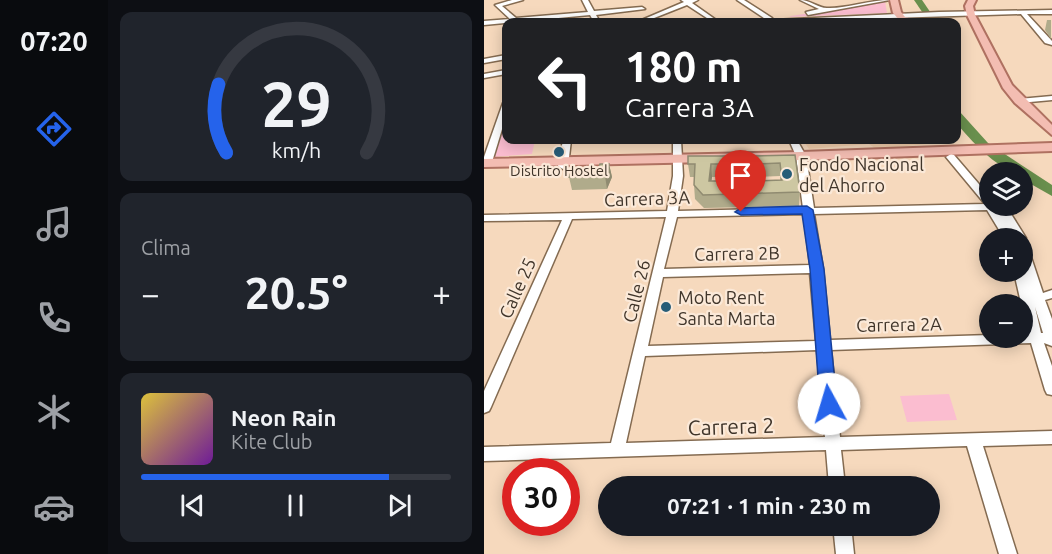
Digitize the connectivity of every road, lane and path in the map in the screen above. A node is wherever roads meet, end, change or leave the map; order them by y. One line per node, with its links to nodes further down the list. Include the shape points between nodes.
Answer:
1 (520, 0): 12 (street)
2 (585, 0): 19 (street)
3 (634, 0): 13 (street)
4 (695, 0): 10 (street)
5 (740, 0): 27 (street)
6 (803, 0): 14 (street)
7 (887, 0): 11 (street); 20 (main road)
8 (894, 0): 20 (main road)
9 (978, 0): 15 (main road)
10 (686, 1): 25 (street); 26 (street)
11 (869, 1): 14 (street)
12 (499, 3): 21 (street)
13 (642, 9): 19 (street); 24 (street)
14 (824, 10): 28 (street)
15 (973, 10): 16 (main road); 17 (street); 38 (main road); 39 (main road, via 1007,86)
16 (957, 12): 20 (street)
17 (1022, 12): 18 (street); 32 (street)
18 (1051, 12)
19 (591, 14): 22 (street); 23 (street)
20 (897, 17): 29 (street)
21 (512, 18)
22 (554, 18)
23 (594, 18)
24 (650, 18)
25 (657, 18)
26 (710, 18)
27 (762, 18)
28 (782, 18)
29 (864, 18)
30 (502, 22): 31 (street)
31 (484, 23)
32 (1050, 43)
33 (502, 58): 34 (street)
34 (484, 61)
35 (502, 71): 36 (street)
36 (484, 74)
37 (1051, 98): 38 (street)
38 (1030, 100): 39 (street); 41 (main road)
39 (1019, 101): 42 (main road)
40 (502, 116): 51 (street)
41 (1051, 120)
42 (1051, 132)
43 (565, 144): 50 (street)
44 (677, 144): 49 (street, Calle 26)
45 (795, 144): 48 (street)
46 (950, 149): 47 (main road); 48 (main road); 52 (street); 53 (street)
47 (1046, 149)
48 (802, 158): 49 (main road); 55 (street)
49 (679, 160): 50 (main road); 56 (street, Calle 26)
50 (563, 163): 51 (main road)
51 (485, 164)
52 (979, 181)
53 (979, 187)
54 (979, 206): 55 (street, Carrera 3A)
55 (807, 210): 56 (street, Carrera 3A); 61 (street)
56 (674, 214): 58 (street, Carrera 3A); 62 (street, Calle 26)
57 (1001, 216): 60 (street)
58 (568, 217): 59 (street, Carrera 3A); 72 (street, Calle 25)
59 (484, 218)
60 (1012, 228)
61 (817, 269): 62 (street, Carrera 2B); 69 (street)
62 (658, 273): 70 (street, Calle 26)
63 (1022, 282): 67 (street)
64 (1033, 282): 66 (street)
65 (1051, 294): 66 (street)
66 (1038, 298): 68 (street)
67 (1036, 339): 68 (street, Carrera 2A); 69 (street, Carrera 2A); 71 (street)
68 (1051, 339)
69 (822, 344): 70 (street, Carrera 2A); 75 (street)
70 (640, 351): 76 (street, Calle 26)
71 (1051, 390)
72 (484, 407)
73 (1051, 437): 74 (street, Carrera 2)
74 (973, 439): 75 (street, Carrera 2); 81 (street)
75 (833, 444): 76 (street, Carrera 2); 78 (street)
76 (617, 450): 77 (street, Carrera 2)
77 (484, 454)
78 (836, 476)
79 (843, 536): 80 (street)
80 (845, 554)
81 (1008, 554)

